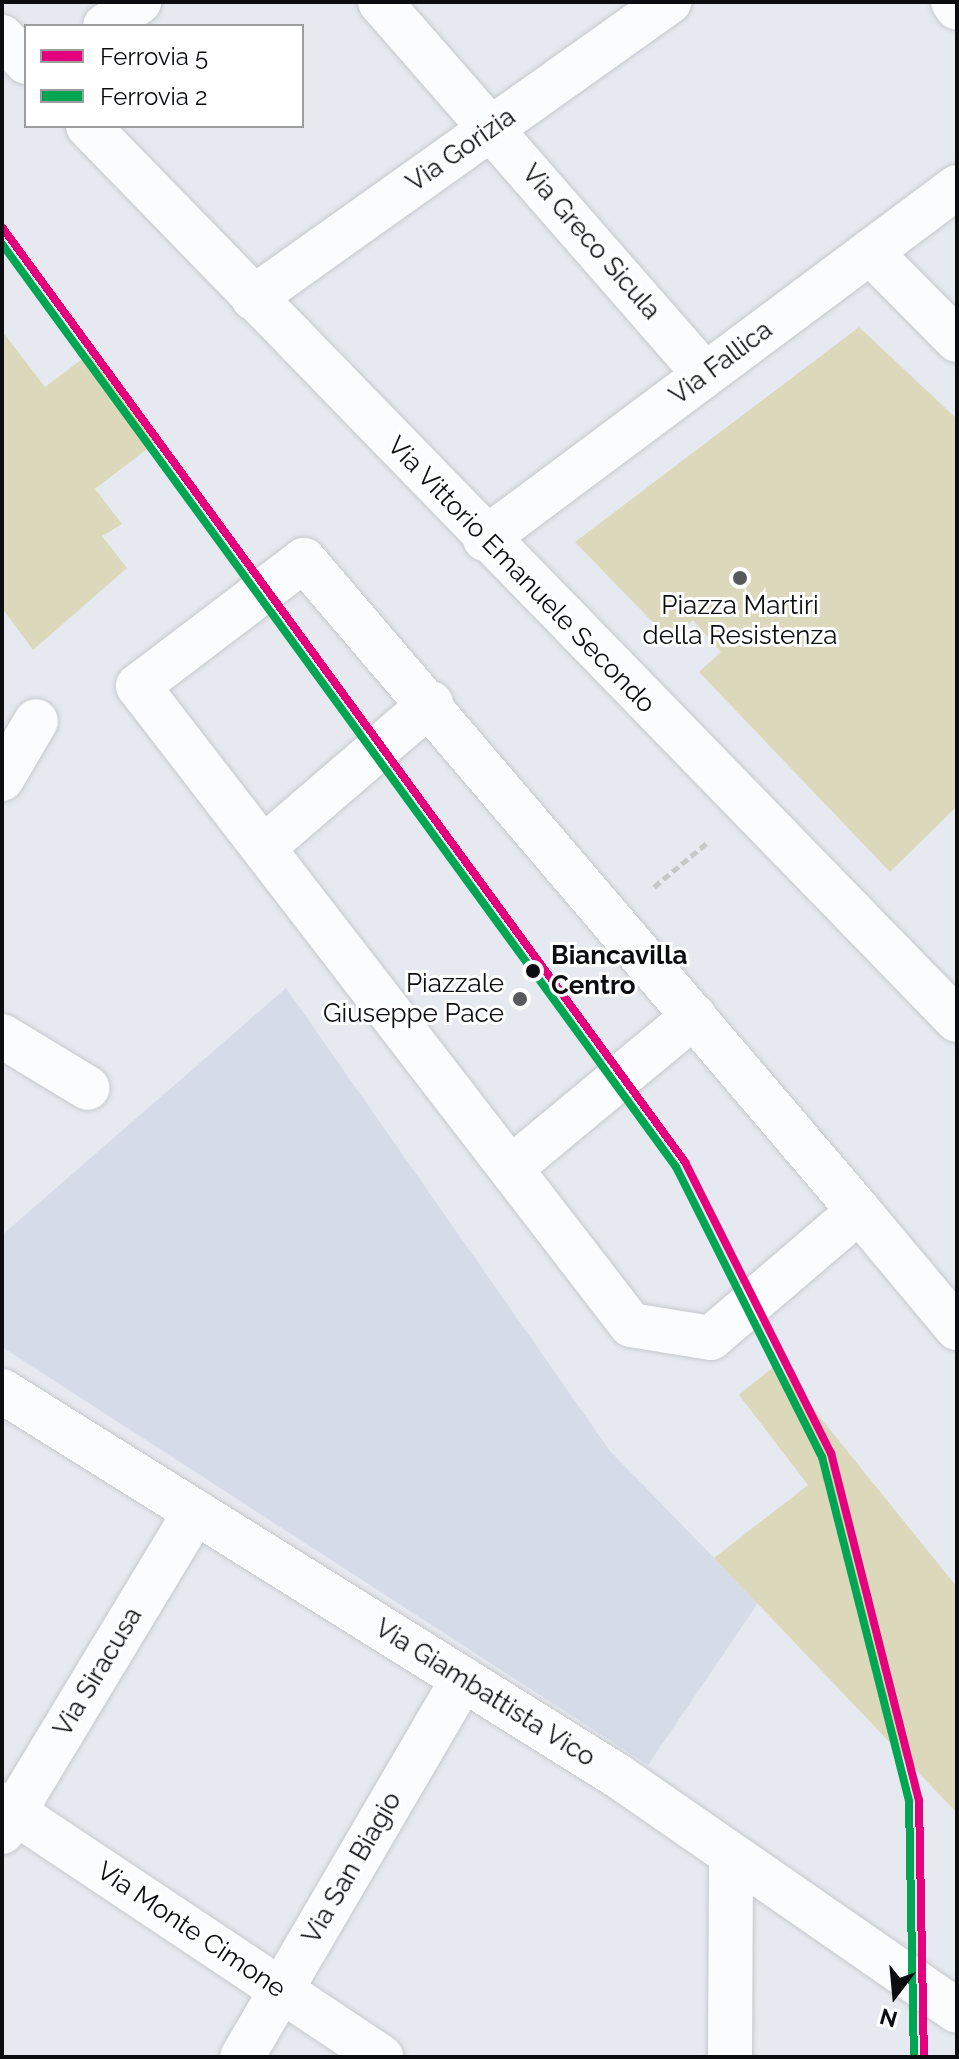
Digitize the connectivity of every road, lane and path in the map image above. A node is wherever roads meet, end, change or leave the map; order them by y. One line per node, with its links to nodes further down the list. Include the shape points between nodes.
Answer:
1 (139, 2): 6 (street)
2 (380, 2): 10 (street, Via Greco Sicula)
3 (669, 2): 10 (street, Via Gorizia)
4 (953, 2): 5 (street)
5 (957, 8)
6 (108, 24)
7 (2, 37): 8 (street)
8 (24, 60)
9 (90, 128): 13 (street, Via Vittorio Emanuele Secondo)
10 (491, 129): 13 (street, Via Gorizia); 15 (street, Via Greco Sicula)
11 (957, 187): 12 (street, Via Fallica)
12 (870, 252): 14 (street); 15 (street, Via Fallica)
13 (253, 298): 16 (street, Via Vittorio Emanuele Secondo)
14 (957, 340)
15 (705, 374): 16 (street, Via Fallica)
16 (485, 539): 20 (street, Via Vittorio Emanuele Secondo)
17 (431, 703): 21 (street); 21 (street, via 304,560 138,686); 22 (street)
18 (36, 721): 19 (street)
19 (2, 779)
20 (748, 807): 22 (path); 24 (street, Via Vittorio Emanuele Secondo)
21 (265, 846): 27 (street)
22 (614, 922): 23 (street)
23 (694, 1016): 27 (street); 28 (street)
24 (957, 1020)
25 (2, 1036): 26 (street)
26 (88, 1088)
27 (511, 1168): 28 (street, via 631,1325 711,1338)
28 (859, 1211): 29 (street)
29 (957, 1328)
30 (2, 1391): 31 (street, Via Giambattista Vico)
31 (195, 1512): 32 (street, Via Giambattista Vico); 33 (street, Via Siracusa)
32 (463, 1679): 34 (street, Via Giambattista Vico); 35 (street, Via San Biagio)
33 (6, 1816): 35 (street, Via Monte Cimone)
34 (731, 1855): 36 (street, Via Giambattista Vico); 39 (street)
35 (281, 1990): 37 (street, Via San Biagio); 38 (street, Via Monte Cimone)
36 (957, 2011)
37 (242, 2057)
38 (381, 2057)
39 (730, 2057)

